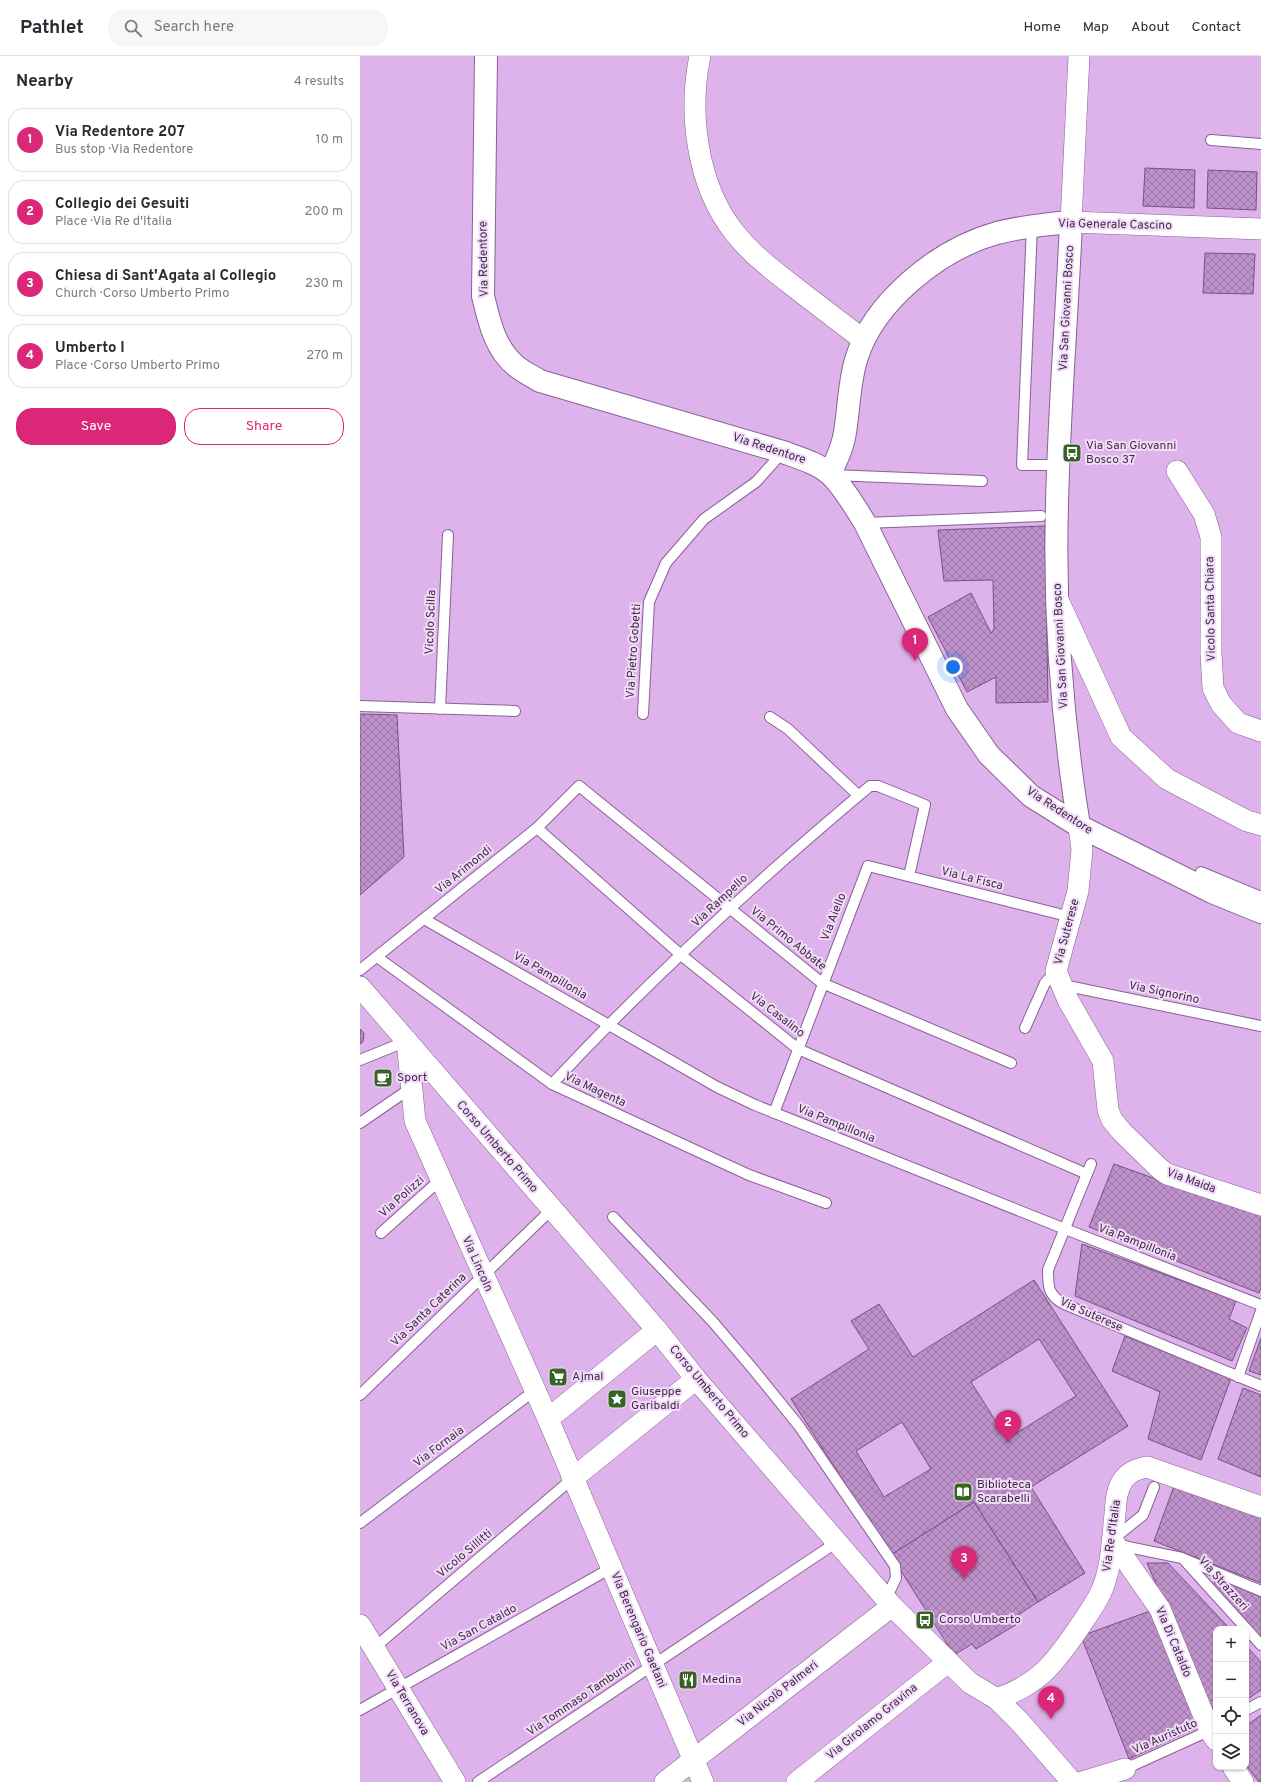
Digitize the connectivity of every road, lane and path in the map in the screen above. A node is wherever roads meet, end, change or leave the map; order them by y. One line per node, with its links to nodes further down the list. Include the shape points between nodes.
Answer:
1 (486, 56): 10 (street, Via Redentore, via 483,296 500,348 516,366 540,381)
2 (700, 56): 9 (street, via 695,92 697,136 708,181 720,210 733,231 766,265)
3 (1079, 56): 6 (street, Via San Giovanni Bosco)
4 (1210, 140): 5 (lane)
5 (1261, 144)
6 (1071, 222): 7 (street, Via Generale Cascino); 8 (street, Via Generale Cascino); 11 (street, Via San Giovanni Bosco)
7 (1032, 225): 9 (street, Via Generale Cascino, via 995,234 928,266 893,297 871,325); 11 (lane, via 1022,465)
8 (1261, 229)
9 (864, 340): 13 (street, Via Generale Cascino, via 856,360 841,448)
10 (783, 452): 13 (street, Via Redentore, via 809,461); 22 (lane, Via Pietro Gobetti, via 756,482 704,519 666,563 650,602)
11 (1059, 465): 18 (street, Via San Giovanni Bosco)
12 (1178, 471): 24 (street, Vicolo Santa Chiara, via 1204,514 1210,537 1210,653 1213,688 1221,704 1238,723)
13 (830, 474): 14 (lane); 16 (street, Via Redentore, via 849,497)
14 (982, 481)
15 (1041, 516): 16 (lane)
16 (865, 524): 28 (street, Via Redentore, via 957,709 989,755 1031,796)
17 (448, 535): 20 (lane, Vicolo Scilla)
18 (1058, 600): 27 (street, via 1120,737 1167,779 1247,821); 28 (street, Via San Giovanni Bosco, via 1068,761)
19 (360, 706): 20 (lane)
20 (440, 709): 21 (lane)
21 (515, 710)
22 (644, 714)
23 (770, 717): 26 (lane, via 788,729)
24 (1261, 731)
25 (579, 786): 29 (lane, Via Arimondi); 34 (lane, Via Primo Abbate)
26 (858, 795): 32 (lane, Via Rampello, via 870,786 878,786 925,804); 34 (lane, Via Rampello)
27 (1261, 825)
28 (1079, 826): 35 (street, Via Redentore, via 1212,892); 36 (street, Via Suterese, via 1082,850 1078,891)
29 (537, 828): 37 (lane, Via Arimondi); 38 (lane, Via Casalino)
30 (868, 866): 32 (lane, Via La Fisca); 42 (lane, Via Aiello)
31 (1201, 872): 33 (lane)
32 (908, 876): 36 (lane, Via La Fisca)
33 (1261, 897)
34 (730, 909): 38 (lane, Via Rampello); 42 (lane, Via Primo Abbate)
35 (1261, 912)
36 (1071, 917): 41 (street, Via Suterese)
37 (424, 919): 39 (lane, Via Arimondi); 44 (lane, Via Pampillonia)
38 (681, 955): 44 (lane, Via Rampello); 48 (lane, Via Casalino)
39 (377, 957): 40 (lane, Via Arimondi); 51 (lane, Via Magenta)
40 (360, 970)
41 (1059, 978): 45 (lane, Via Signorino); 46 (lane, via 1045,983); 58 (street, Via Maida, via 1068,1000 1103,1061 1108,1110 1122,1132 1167,1174)
42 (822, 983): 48 (lane, Via Aiello); 50 (lane, Via Primo Abbate)
43 (360, 988): 47 (street, Corso Umberto Primo)
44 (608, 1025): 51 (lane, Via Rampello); 53 (lane, Via Pampillonia, via 717,1087)
45 (1261, 1026)
46 (1025, 1028)
47 (406, 1041): 49 (lane); 52 (street, Via Lincoln); 59 (street, Corso Umberto Primo)
48 (798, 1049): 53 (lane, Via Aiello); 55 (lane, Via Casalino)
49 (360, 1060)
50 (1011, 1063)
51 (552, 1084): 57 (lane, Via Magenta, via 749,1175)
52 (411, 1088): 54 (lane); 56 (street, Via Lincoln, via 415,1121)
53 (774, 1113): 61 (lane, Via Pampillonia)
54 (360, 1123)
55 (1089, 1169): 61 (lane, Via Suterese)
56 (440, 1180): 62 (lane, Via Polizzi); 63 (street, Via Lincoln)
57 (826, 1203)
58 (1261, 1205)
59 (551, 1210): 63 (lane, Via Santa Caterina); 66 (street, Corso Umberto Primo)
60 (613, 1217): 82 (lane, via 713,1322 798,1426 895,1566 896,1578)
61 (1065, 1229): 64 (lane, Via Pampillonia); 67 (lane, Via Suterese, via 1048,1270 1048,1285 1053,1298)
62 (381, 1233)
63 (482, 1276): 70 (street, Via Lincoln); 71 (lane, Via Santa Caterina)
64 (1261, 1305)
65 (1261, 1312): 67 (lane)
66 (657, 1330): 68 (street, Corso Umberto Primo); 72 (street)
67 (1238, 1377): 69 (lane, Via Suterese)
68 (696, 1378): 73 (street); 78 (street, Corso Umberto Primo)
69 (1261, 1386)
70 (534, 1391): 72 (street, Via Lincoln); 76 (lane, Via Fornaia)
71 (360, 1395)
72 (548, 1419): 73 (street, Via Lincoln)
73 (572, 1479): 80 (street, Via Berengario Gaetani); 85 (lane, Vicolo Sillitti)
74 (1154, 1487): 77 (lane, via 1143,1515)
75 (1261, 1507): 77 (street, Via Re d'Italia, via 1147,1467 1135,1469 1123,1480 1117,1494)
76 (360, 1524)
77 (1112, 1540): 79 (lane, via 1128,1547); 89 (street, Via Re d'Italia, via 1110,1560 1101,1593 1058,1658 1041,1675 1013,1694); 93 (street, Via Di Cataldo, via 1160,1609)
78 (837, 1542): 82 (street, Corso Umberto Primo); 87 (lane, Via Tommaso Tamburini)
79 (1182, 1558): 81 (lane); 84 (lane, Via Strazzeri)
80 (612, 1568): 87 (street, Via Berengario Gaetani); 88 (lane, Via San Cataldo)
81 (1261, 1591)
82 (889, 1602): 86 (street, Corso Umberto Primo); 95 (street, Via Nicolò Palmeri)
83 (360, 1625): 85 (street, Via Terranova)
84 (1261, 1645)
85 (374, 1648): 88 (street, Via Terranova)
86 (948, 1662): 89 (street, Corso Umberto Primo, via 970,1683); 102 (street, Via Girolamo Gravina)
87 (654, 1665): 95 (street, Via Berengario Gaetani); 99 (lane, Via Tommaso Tamburini)
88 (398, 1689): 92 (lane, Via San Cataldo); 98 (street, Via Terranova)
89 (997, 1699): 103 (street, Corso Umberto Primo)
90 (1261, 1702): 91 (lane)
91 (1249, 1708)
92 (360, 1710)
93 (1213, 1731)
94 (1213, 1733): 96 (lane, Via Auristuto)
95 (693, 1760): 100 (street, Via Nicolò Palmeri); 101 (street, Via Berengario Gaetani)
96 (1125, 1769): 104 (street)
97 (1235, 1770): 105 (street)
98 (455, 1782)
99 (478, 1782)
100 (665, 1782)
101 (703, 1782)
102 (797, 1782)
103 (1072, 1782)
104 (1082, 1782)
105 (1243, 1782)

